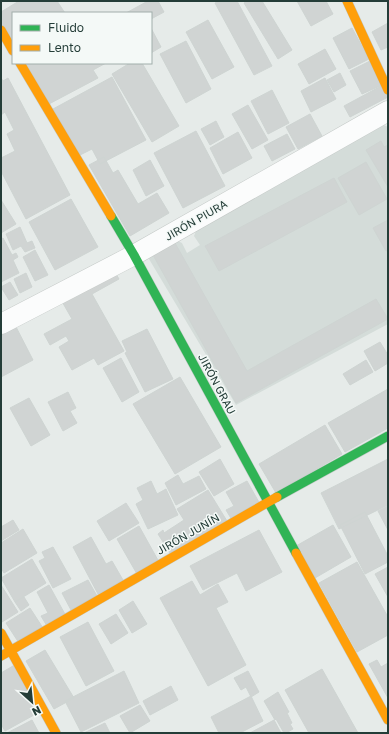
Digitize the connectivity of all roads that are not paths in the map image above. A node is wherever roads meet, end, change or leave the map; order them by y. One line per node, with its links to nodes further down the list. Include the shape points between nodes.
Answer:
1 (347, 1): 5 (main road)
2 (1, 30): 3 (main road)
3 (12, 49)
4 (21, 64): 7 (main road, JIRÓN GRAU)
5 (388, 90)
6 (388, 111): 7 (street, JIRÓN PIURA)
7 (134, 255): 8 (street, JIRÓN PIURA); 10 (main road, JIRÓN GRAU)
8 (1, 324)
9 (388, 436): 10 (main road, JIRÓN JUNÍN)
10 (268, 502): 12 (main road, JIRÓN JUNÍN); 14 (main road, JIRÓN GRAU)
11 (1, 633): 12 (main road)
12 (11, 650): 13 (main road, JIRÓN JUNÍN); 15 (main road)
13 (1, 656)
14 (388, 720)
15 (56, 733)

